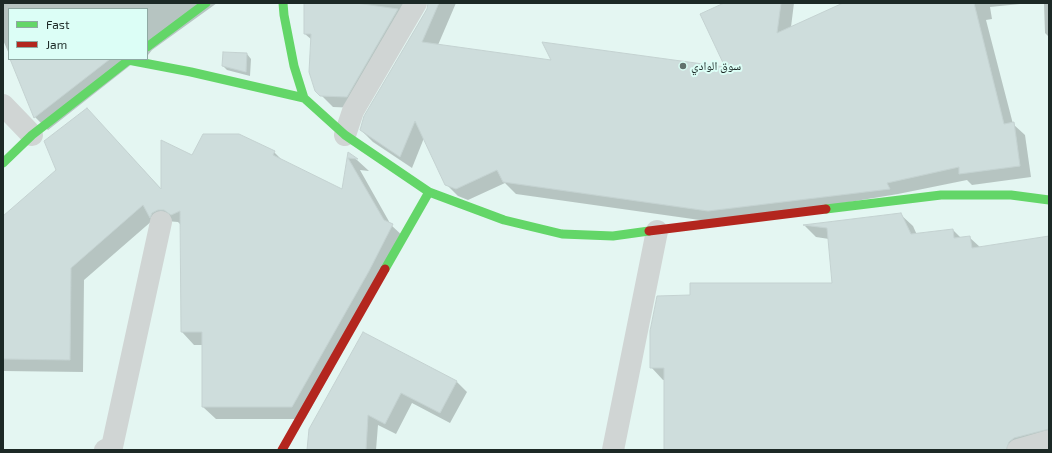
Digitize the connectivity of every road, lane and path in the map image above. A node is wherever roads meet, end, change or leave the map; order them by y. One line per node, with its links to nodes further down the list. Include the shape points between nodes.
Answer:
1 (206, 3): 4 (street)
2 (284, 3): 6 (street, via 294,66)
3 (416, 3): 9 (street, via 353,111)
4 (148, 45)
5 (129, 60): 6 (street); 8 (street)
6 (304, 98): 9 (street)
7 (3, 105): 8 (street)
8 (32, 135): 10 (street)
9 (345, 135): 11 (street)
10 (3, 163)
11 (429, 192): 14 (street, via 504,220 562,234 613,236); 17 (street)
12 (1049, 200): 14 (street, via 1011,195 941,195)
13 (161, 222): 16 (street, via 112,447)
14 (657, 231): 18 (street)
15 (1049, 441): 19 (street)
16 (105, 450)
17 (282, 450)
18 (613, 450)
19 (1018, 450)

